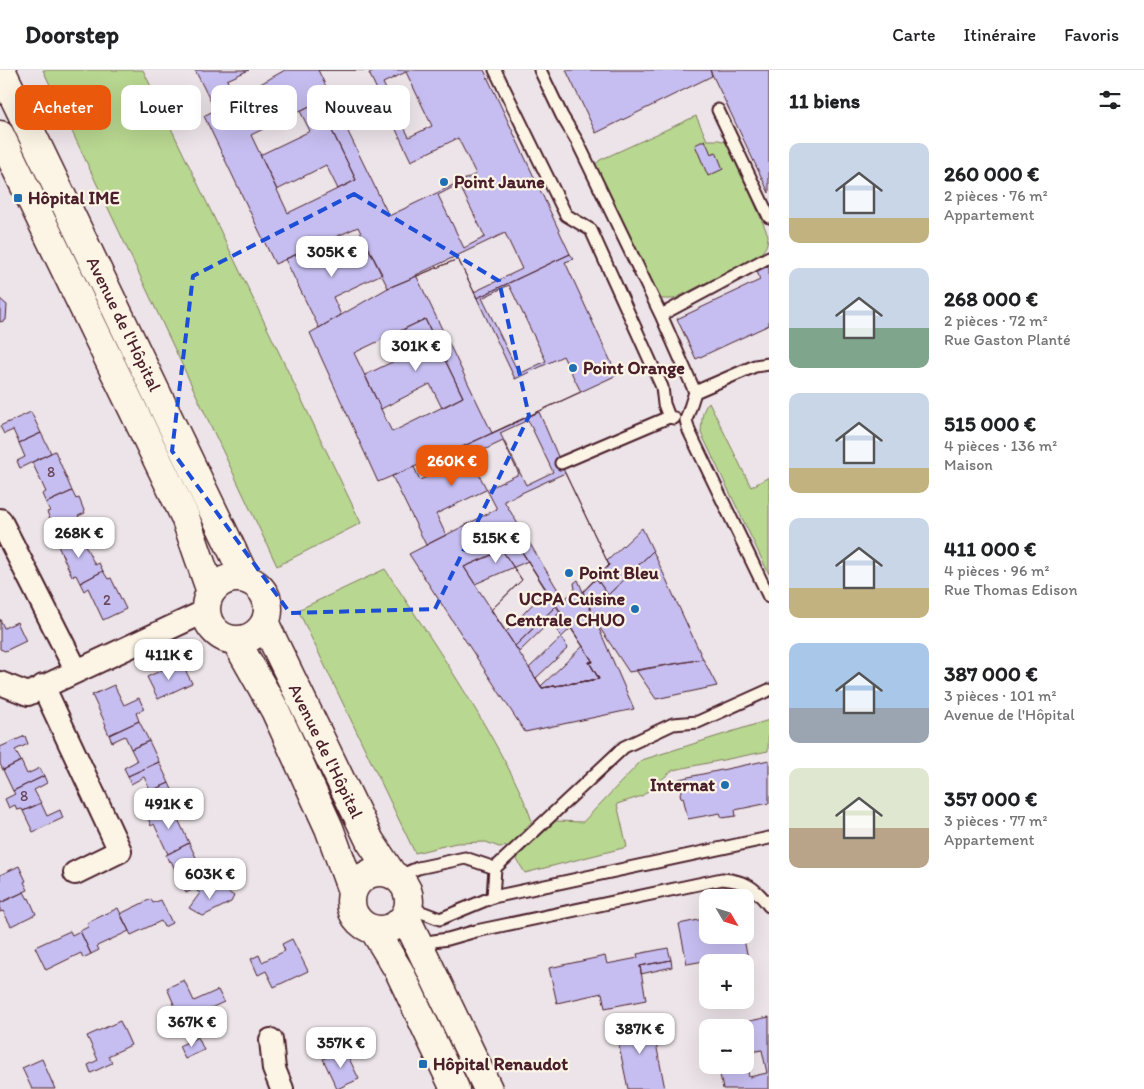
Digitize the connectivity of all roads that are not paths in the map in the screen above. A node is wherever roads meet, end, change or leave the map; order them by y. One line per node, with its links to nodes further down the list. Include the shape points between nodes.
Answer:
1 (1, 70): 4 (street, Avenue de l'Hôpital)
2 (495, 70): 13 (lane, via 566,215 591,230 662,387)
3 (540, 70): 10 (lane)
4 (8, 106): 6 (street, Avenue de l'Hôpital)
5 (718, 110): 8 (lane)
6 (33, 136): 7 (street); 17 (street, Avenue de l'Hôpital)
7 (2, 139): 19 (street, Avenue de l'Hôpital, via 185,517)
8 (769, 217)
9 (769, 257): 10 (lane)
10 (661, 315): 12 (lane)
11 (769, 364): 12 (lane, via 755,366)
12 (695, 392): 14 (lane)
13 (669, 417): 14 (lane); 15 (lane)
14 (686, 420): 18 (lane)
15 (561, 464)
16 (0, 520): 22 (street)
17 (246, 579): 19 (street, via 236,578 218,584); 20 (street, via 262,589 267,598 269,607)
18 (769, 597)
19 (208, 602): 21 (street, via 208,620 219,635); 22 (street)
20 (265, 624): 21 (street, via 253,636); 29 (street, Avenue de l'Hôpital, via 370,841)
21 (236, 641): 30 (street, Avenue de l'Hôpital, via 296,755 329,828)
22 (76, 670): 24 (street)
23 (0, 683): 24 (street, via 28,694)
24 (43, 686): 28 (street, via 120,851)
25 (769, 690): 27 (lane, via 698,722 673,724 624,747)
26 (769, 838): 31 (lane)
27 (494, 868): 29 (lane, via 465,858); 31 (lane)
28 (75, 873)
29 (395, 876): 30 (street, via 373,872 357,882); 33 (street, via 407,890)
30 (352, 891): 34 (street, via 350,899 354,916)
31 (493, 897): 33 (lane, via 440,919)
32 (769, 906): 35 (lane, via 750,885 722,879)
33 (407, 912): 34 (street, via 392,928); 35 (street)
34 (374, 930): 38 (street, via 398,971)
35 (418, 943): 39 (street)
36 (271, 1040): 37 (street, via 274,1069)
37 (282, 1089)
38 (455, 1089)
39 (488, 1089)

